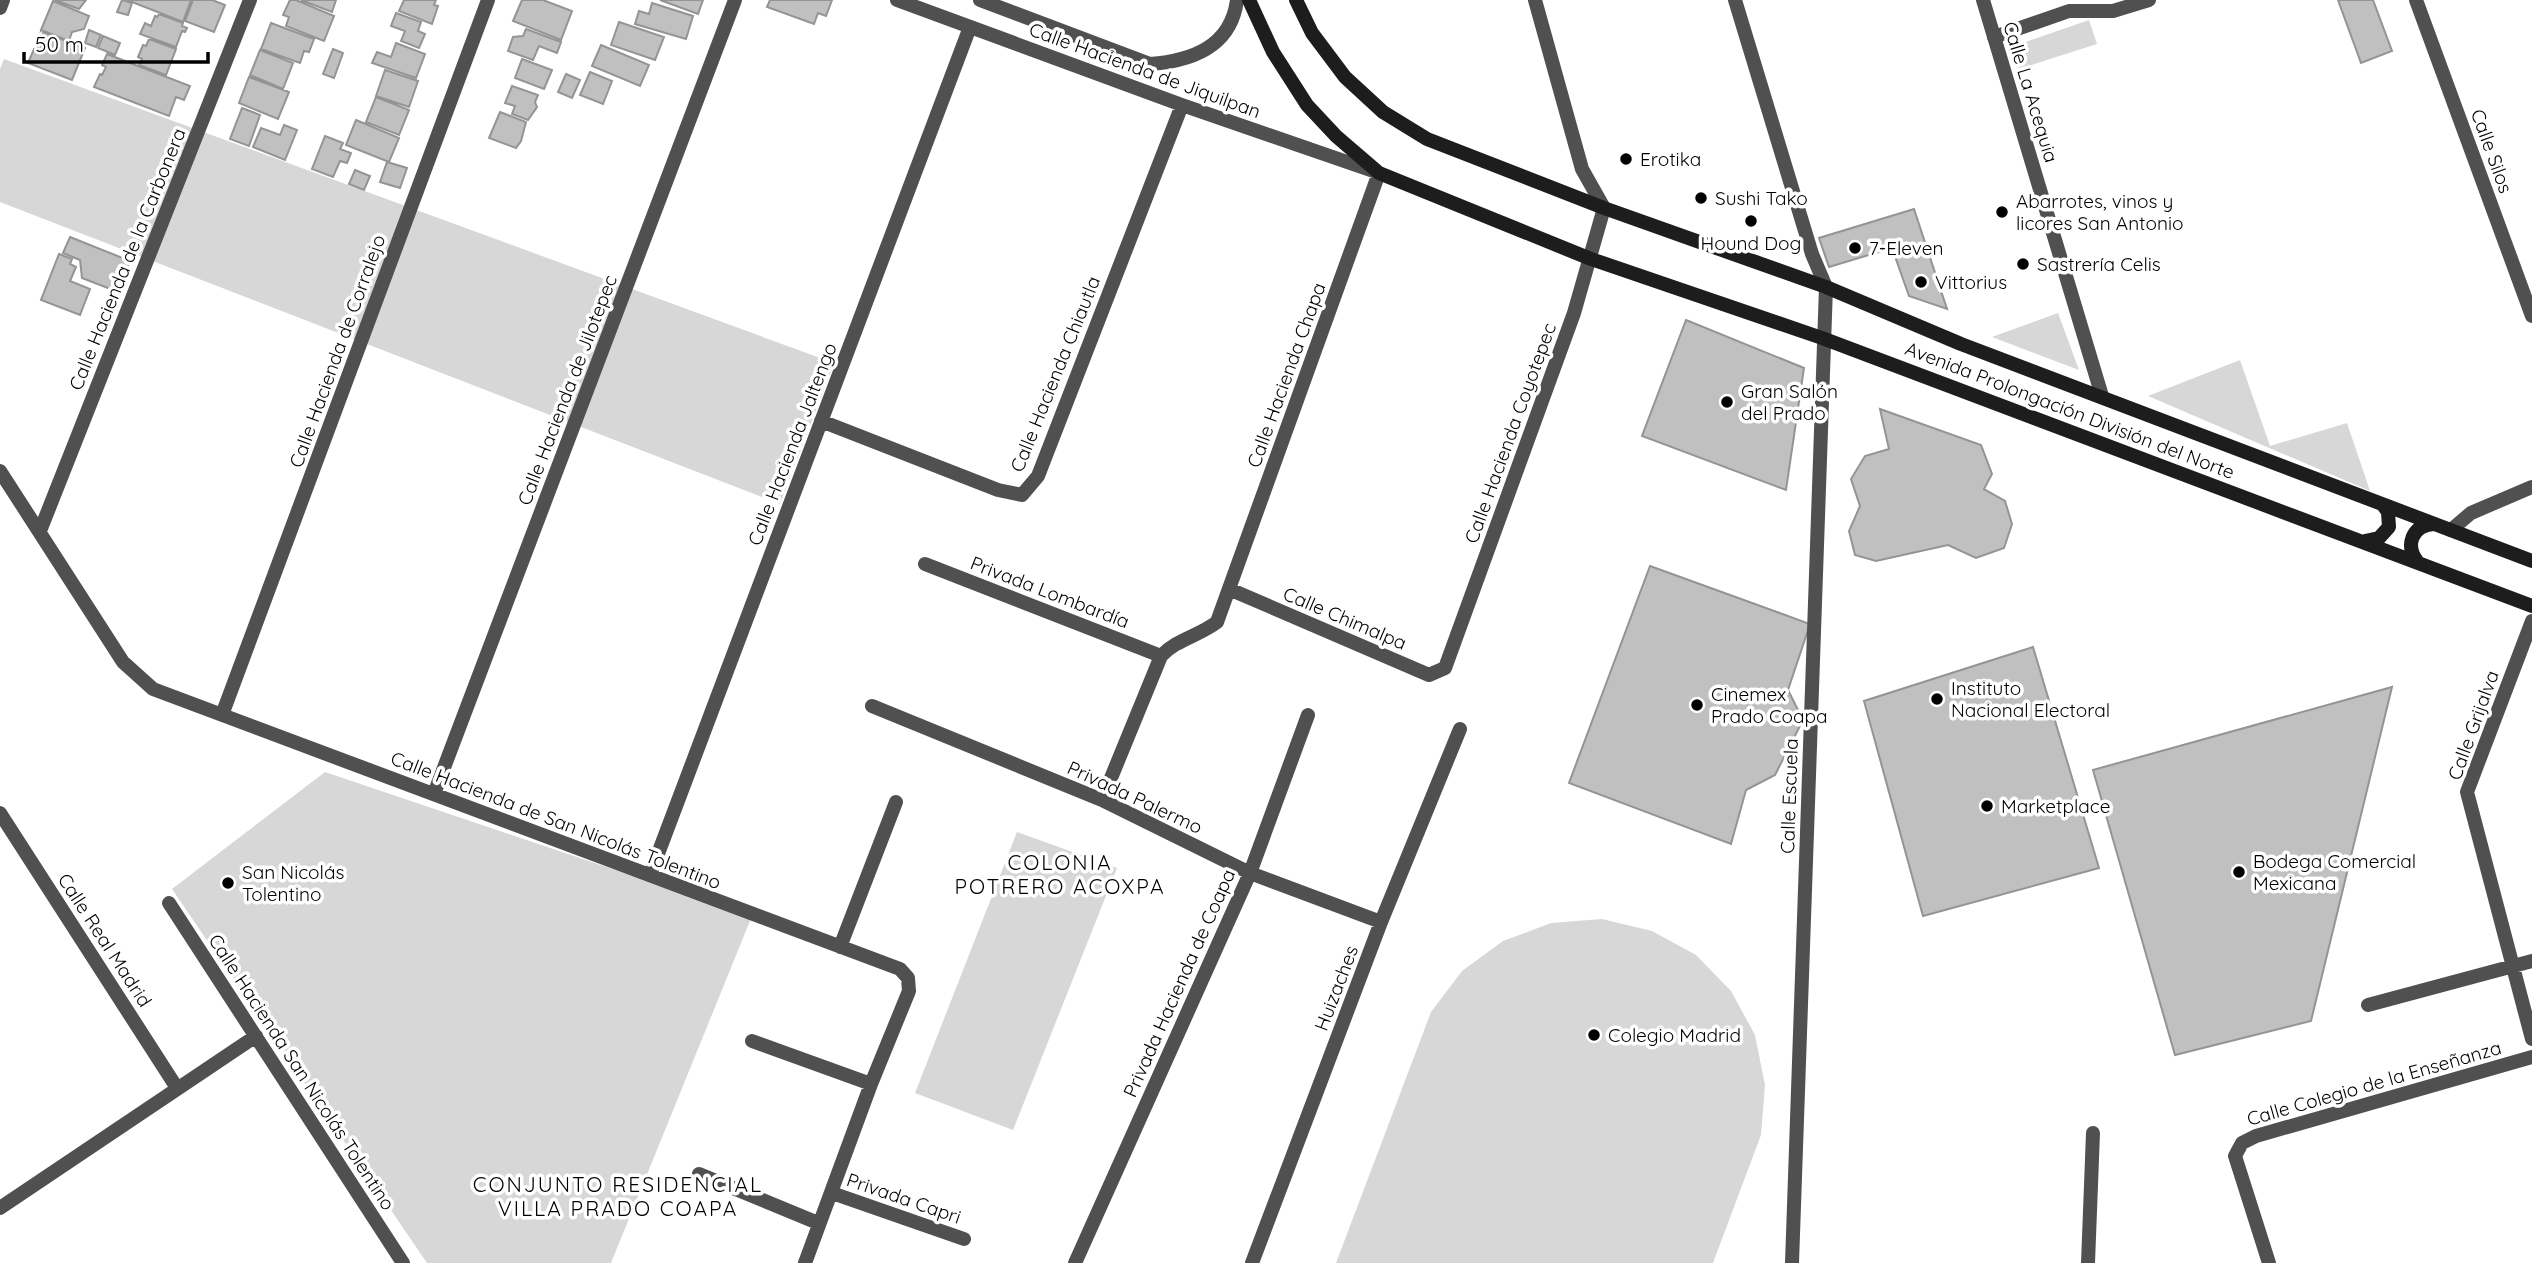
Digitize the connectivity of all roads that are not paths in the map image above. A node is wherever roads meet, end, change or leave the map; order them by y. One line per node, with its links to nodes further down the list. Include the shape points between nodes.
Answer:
1 (3, 0): 16 (street)
2 (250, 0): 33 (street, Calle Hacienda de la Carbonera)
3 (488, 0): 44 (street, Calle Hacienda de Corralejo)
4 (735, 0): 47 (street, Calle Hacienda de Jilotepec)
5 (898, 0): 17 (street, Calle Hacienda de Jiquilpan)
6 (980, 0): 15 (street, Calle Hacienda de Jiquilpan)
7 (1237, 0): 15 (street, Calle Hacienda de Jiquilpan, via 1230,24 1197,56 1150,64)
8 (1249, 0): 20 (main road, Avenida Prolongación División del Norte, via 1273,51 1307,105)
9 (1296, 0): 21 (main road, Avenida Prolongación División del Norte, via 1312,33 1345,77 1383,112 1427,139)
10 (1535, 0): 21 (street, via 1582,169)
11 (1735, 0): 23 (street)
12 (1983, 0): 18 (street, Calle La Acequia)
13 (2149, 0): 18 (street, via 2113,11 2069,11)
14 (2416, 0): 24 (street, Calle Silos)
15 (1005, 5)
16 (0, 8)
17 (970, 27): 19 (street, Calle Hacienda de Jiquilpan); 27 (street, Calle Hacienda Jaltengo)
18 (1994, 37): 26 (street, Calle La Acequia)
19 (1182, 105): 20 (street, Calle Hacienda de Jiquilpan); 27 (street, Calle Hacienda Chiautla, via 1038,476 1022,495 998,490)
20 (1379, 173): 22 (main road, Avenida Prolongación División del Norte); 38 (street, Calle Hacienda Chapa)
21 (1604, 208): 22 (street, Calle Hacienda Coyotepec); 23 (main road, Avenida Prolongación División del Norte)
22 (1591, 260): 25 (main road, Avenida Prolongación División del Norte); 42 (street, Calle Hacienda Coyotepec)
23 (1826, 287): 25 (street, Calle Escuela); 26 (main road, Avenida Prolongación División del Norte)
24 (2532, 316)
25 (1822, 338): 34 (main road, Avenida Prolongación División del Norte); 75 (street, Calle Escuela)
26 (2102, 396): 30 (main road, Avenida Prolongación División del Norte)
27 (821, 421): 52 (street, Calle Hacienda Jaltengo)
28 (0, 471): 33 (street, Calle Hacienda de San Nicolás Tolentino)
29 (2532, 486): 32 (street, via 2471,513)
30 (2383, 505): 31 (main road, Avenida Prolongación División del Norte); 34 (main road, via 2389,527 2379,538)
31 (2433, 524): 32 (main road, Avenida Prolongación División del Norte); 35 (main road, via 2420,527 2412,537 2411,550)
32 (2451, 530): 36 (main road, Avenida Prolongación División del Norte)
33 (40, 531): 44 (street, Calle Hacienda de San Nicolás Tolentino, via 123,662 152,689)
34 (2365, 541): 35 (main road, Avenida Prolongación División del Norte)
35 (2417, 561): 39 (main road, Avenida Prolongación División del Norte)
36 (2532, 561)
37 (925, 564): 41 (street, Privada Lombardía)
38 (1229, 589): 41 (street, Calle Hacienda Chapa, via 1217,622 1170,646); 42 (street, Calle Chimalpa, via 1429,675)
39 (2532, 606)
40 (2532, 621): 57 (street, Calle Grijalva, via 2467,792)
41 (1161, 656): 48 (street)
42 (1445, 668)
43 (872, 706): 48 (street, Privada Palermo)
44 (222, 715): 47 (street, Calle Hacienda de San Nicolás Tolentino)
45 (1308, 715): 51 (street, Privada Hacienda de Coapa)
46 (1460, 729): 54 (street, Huizaches)
47 (434, 794): 52 (street, Calle Hacienda de San Nicolás Tolentino)
48 (1102, 800): 51 (street, Privada Palermo)
49 (896, 802): 55 (street)
50 (0, 813): 64 (street, Calle Real Madrid)
51 (1250, 873): 54 (street, Privada Palermo); 73 (street, Privada Hacienda de Coapa)
52 (650, 875): 55 (street, Calle Hacienda de San Nicolás Tolentino)
53 (169, 903): 59 (street, Calle Hacienda San Nicolás Tolentino)
54 (1381, 922): 74 (street, Huizaches)
55 (840, 947): 63 (street, Calle Hacienda de San Nicolás Tolentino, via 900,969 908,978 909,991)
56 (2532, 961): 57 (street)
57 (2514, 967): 58 (street); 60 (street, Calle Grijalva)
58 (2368, 1005)
59 (256, 1036): 64 (street); 71 (street, Calle Hacienda San Nicolás Tolentino)
60 (2532, 1039)
61 (752, 1041): 63 (street)
62 (2532, 1057): 77 (street, Calle Colegio de la Enseñanza, via 2242,1143 2235,1156)
63 (871, 1084): 67 (street, Calle Hacienda de San Nicolás Tolentino)
64 (177, 1088): 68 (street)
65 (2093, 1133): 76 (street)
66 (699, 1174): 69 (street)
67 (832, 1193): 69 (street, Calle Hacienda de San Nicolás Tolentino); 70 (street, Privada Capri)
68 (0, 1208)
69 (818, 1223): 72 (street, Calle Hacienda de San Nicolás Tolentino)
70 (964, 1239)
71 (403, 1263)
72 (805, 1263)
73 (1075, 1263)
74 (1252, 1263)
75 (1791, 1263)
76 (2088, 1263)
77 (2269, 1263)

